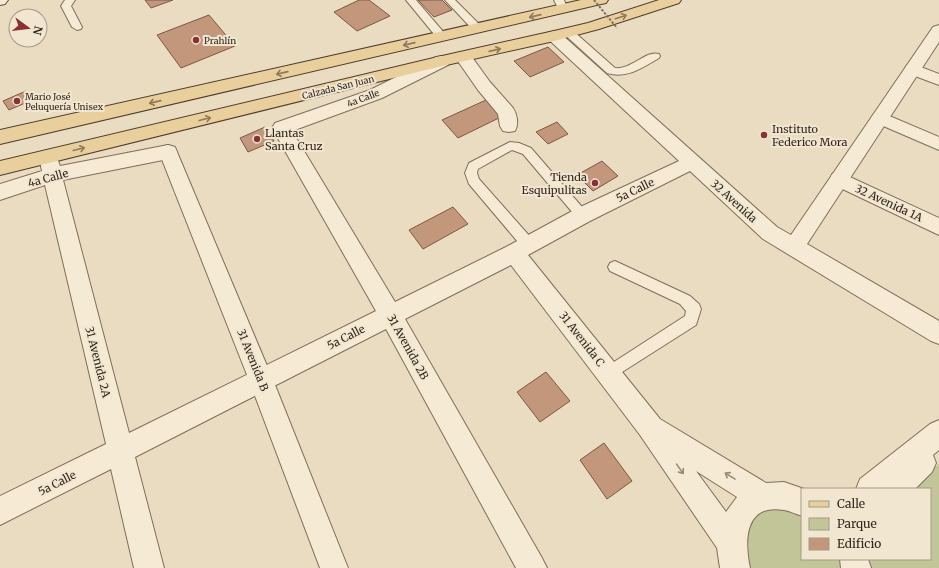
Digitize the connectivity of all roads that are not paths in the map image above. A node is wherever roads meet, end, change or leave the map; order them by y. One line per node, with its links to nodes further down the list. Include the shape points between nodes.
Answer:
1 (70, 0): 7 (lane, via 66,6)
2 (411, 0): 11 (lane)
3 (450, 0): 8 (lane)
4 (600, 0): 6 (main road)
5 (674, 0): 10 (main road, Calzada San Juan, one-way to 5)
6 (561, 5): 8 (main road, one-way to 8)
7 (77, 26)
8 (478, 29): 11 (main road)
9 (939, 30): 15 (street)
10 (561, 34): 12 (lane, via 616,73); 13 (main road, Calzada San Juan, one-way to 10); 23 (street, 32 Avenida)
11 (442, 37): 20 (main road, one-way to 20)
12 (655, 56)
13 (463, 57): 14 (main road, Calzada San Juan); 18 (street, via 507,112)
14 (442, 61): 19 (street, 4a Calle, via 376,94); 24 (main road, Calzada San Juan, one-way to 14)
15 (913, 69): 16 (street); 17 (street)
16 (939, 80)
17 (880, 118): 21 (street); 26 (street)
18 (509, 126)
19 (281, 128): 33 (street, 31 Avenida 2B)
20 (0, 137)
21 (939, 144)
22 (168, 152): 24 (street, 4a Calle); 36 (street, 31 Avenida B)
23 (692, 163): 28 (street, 5a Calle); 30 (street, 32 Avenida, via 770,233)
24 (50, 166): 25 (main road, Calzada San Juan); 27 (street, 4a Calle); 40 (street, 31 Avenida 2A)
25 (0, 168)
26 (839, 179): 29 (street, 32 Avenida 1A); 30 (street)
27 (0, 192)
28 (583, 215): 31 (street, 5a Calle); 31 (lane, via 527,151 510,146 473,166 471,173 473,181)
29 (939, 227)
30 (794, 247): 34 (street, 32 Avenida)
31 (521, 248): 33 (street, 5a Calle); 35 (street, 31 Avenida C)
32 (615, 267): 35 (lane, via 685,300 694,310 691,320)
33 (390, 315): 36 (street, 5a Calle); 49 (street, 31 Avenida 2B)
34 (939, 333)
35 (608, 374): 37 (street, 31 Avenida C)
36 (261, 380): 40 (street, 5a Calle); 48 (street, 31 Avenida B)
37 (649, 426): 43 (street, 31 Avenida C, one-way to 37); 46 (street, 31 Avenida C, one-way to 46)
38 (939, 433): 41 (street)
39 (939, 448): 42 (street)
40 (121, 451): 45 (street, 5a Calle); 47 (street, 31 Avenida 2A)
41 (871, 488)
42 (896, 488)
43 (763, 497): 44 (street, via 779,495); 46 (street, via 750,503 740,513 733,527)
44 (801, 502)
45 (0, 511)
46 (733, 555)
47 (149, 568)
48 (334, 568)
49 (532, 568)

